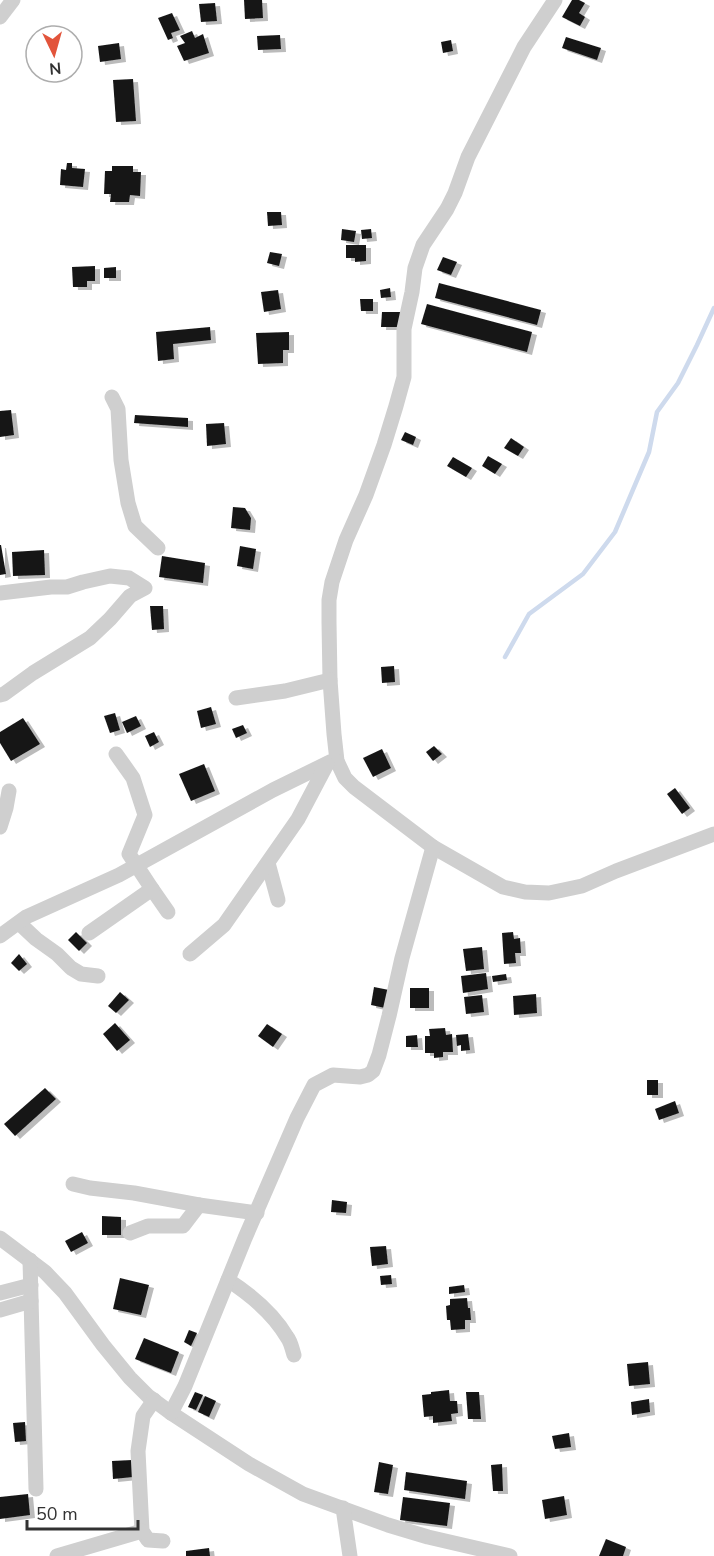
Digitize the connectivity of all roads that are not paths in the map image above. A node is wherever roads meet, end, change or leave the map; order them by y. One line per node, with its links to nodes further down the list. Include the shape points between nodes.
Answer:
1 (13, 0): 3 (street)
2 (555, 0): 7 (street, via 524,47 468,157 455,193 414,268 404,329 404,377 384,445 332,582)
3 (0, 17)
4 (112, 397): 5 (street, via 118,409 121,460 132,518)
5 (158, 548)
6 (0, 593): 8 (street, via 67,587 110,576 129,578 145,588 130,596 90,638)
7 (330, 680): 9 (street); 11 (street)
8 (0, 694)
9 (236, 698)
10 (116, 754): 17 (street, via 133,778 145,815 129,854)
11 (332, 763): 15 (street, via 354,787); 16 (street); 17 (street, via 273,790)
12 (5, 798): 13 (street)
13 (0, 827)
14 (714, 834): 15 (street, via 582,886 549,892 503,887)
15 (433, 847): 28 (street, via 373,1071 360,1077 333,1075 314,1085)
16 (268, 863): 19 (street); 24 (street, via 224,926)
17 (137, 865): 18 (street); 21 (street)
18 (152, 889): 20 (street); 22 (street)
19 (278, 900)
20 (168, 912)
21 (19, 923): 23 (street); 25 (street, via 71,968 81,974)
22 (89, 933)
23 (0, 936)
24 (190, 954)
25 (98, 975)
26 (73, 1184): 27 (street)
27 (199, 1205): 28 (street); 29 (street, via 183,1226 148,1226)
28 (257, 1213): 32 (street)
29 (130, 1233)
30 (0, 1238): 31 (street)
31 (30, 1260): 33 (street); 38 (street, via 65,1293 123,1370)
32 (228, 1280): 37 (street, via 270,1314 288,1338); 39 (street)
33 (31, 1285): 34 (street); 35 (street)
34 (0, 1293)
35 (31, 1301): 36 (street); 40 (street)
36 (0, 1310)
37 (294, 1355)
38 (154, 1400): 39 (street); 42 (street, via 143,1416 138,1451)
39 (171, 1413): 41 (street, via 275,1479)
40 (36, 1489)
41 (342, 1508): 45 (street); 46 (street, via 428,1537)
42 (142, 1531): 43 (street, via 148,1540); 44 (street)
43 (163, 1541)
44 (57, 1556)
45 (350, 1556)
46 (510, 1556)

